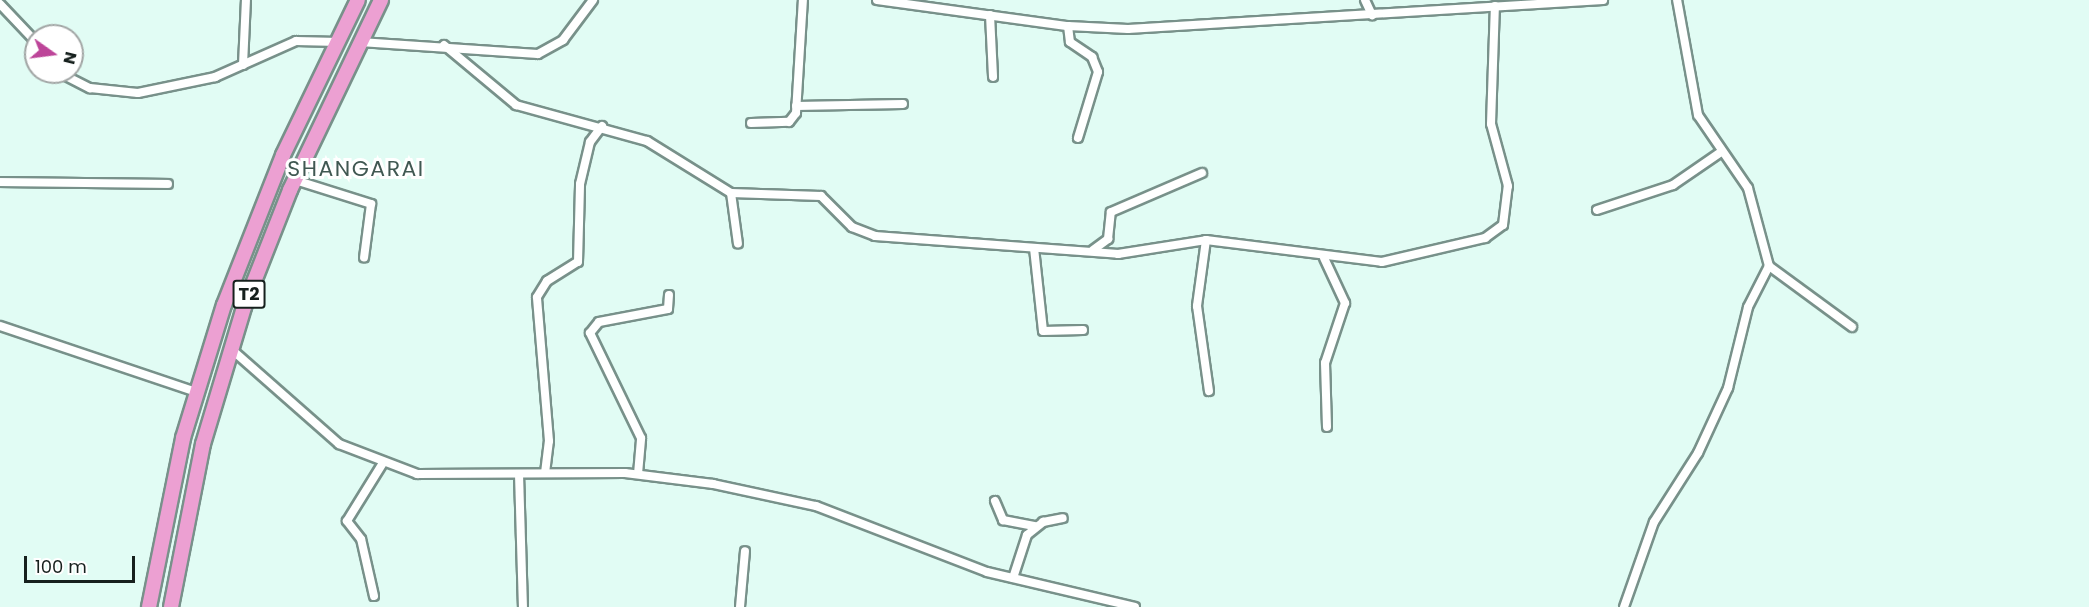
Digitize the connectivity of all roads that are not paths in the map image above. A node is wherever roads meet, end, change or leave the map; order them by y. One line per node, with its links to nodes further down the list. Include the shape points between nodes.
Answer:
1 (246, 0): 21 (street)
2 (358, 0): 18 (highway, T2)
3 (381, 0): 19 (highway, T2)
4 (593, 0): 20 (street, via 563,40 542,52)
5 (803, 0): 25 (street)
6 (878, 0): 10 (street)
7 (1365, 0): 15 (street)
8 (1603, 0): 13 (street)
9 (1677, 0): 29 (street, via 1698,115)
10 (903, 2): 12 (street)
11 (0, 4): 17 (street)
12 (949, 4): 14 (street)
13 (1495, 6): 15 (street); 41 (street, via 1491,124 1508,186 1503,225 1485,238 1391,261)
14 (990, 15): 16 (street); 22 (street)
15 (1372, 15): 16 (street, via 1128,29)
16 (1068, 26): 28 (street, via 1070,42 1092,57 1098,72)
17 (24, 29)
18 (339, 42): 21 (street, via 296,41); 49 (highway, T2, via 253,225)
19 (360, 42): 20 (street); 31 (highway, T2)
20 (444, 45): 27 (street, via 511,102)
21 (243, 65): 23 (street, via 206,80 138,93)
22 (993, 77)
23 (82, 84)
24 (903, 104): 25 (street)
25 (796, 106): 26 (street, via 789,122)
26 (751, 123)
27 (602, 126): 34 (street, via 660,146); 52 (street, via 590,142 580,184 578,262 547,281 537,297 549,441)
28 (1078, 138)
29 (1721, 152): 35 (street, via 1673,185); 42 (street, via 1748,188)
30 (1202, 173): 39 (street, via 1111,212 1108,239)
31 (295, 180): 40 (street, via 371,204); 47 (highway, T2)
32 (0, 182): 33 (street)
33 (168, 183)
34 (731, 193): 37 (street); 38 (street, via 821,196 852,227 875,236)
35 (1597, 210)
36 (1206, 240): 39 (street, via 1126,254); 41 (street); 48 (street, via 1197,306)
37 (738, 244)
38 (1034, 248): 39 (street); 46 (street, via 1043,331)
39 (1093, 250)
40 (364, 258)
41 (1324, 258): 50 (street, via 1345,303 1325,363)
42 (1769, 266): 45 (street); 66 (street, via 1748,307 1728,388 1698,453 1654,522)
43 (669, 295): 54 (street, via 668,309 599,322 590,333 641,438)
44 (0, 326): 49 (street)
45 (1852, 327)
46 (1083, 330)
47 (231, 349): 51 (street, via 321,430); 62 (highway, T2, via 203,444)
48 (1209, 391)
49 (196, 392): 61 (highway, T2)
50 (1327, 427)
51 (383, 463): 53 (street, via 436,476); 60 (street, via 347,521 361,538)
52 (545, 473): 53 (street); 54 (street)
53 (519, 474): 63 (street)
54 (638, 474): 59 (street, via 816,506)
55 (995, 501): 57 (street, via 1003,520)
56 (1063, 518): 57 (street)
57 (1035, 526): 59 (street, via 1021,547)
58 (745, 552): 64 (street)
59 (1013, 578): 65 (street)
60 (374, 596)
61 (148, 607)
62 (171, 607)
63 (523, 607)
64 (740, 607)
65 (1135, 607)
66 (1624, 607)

